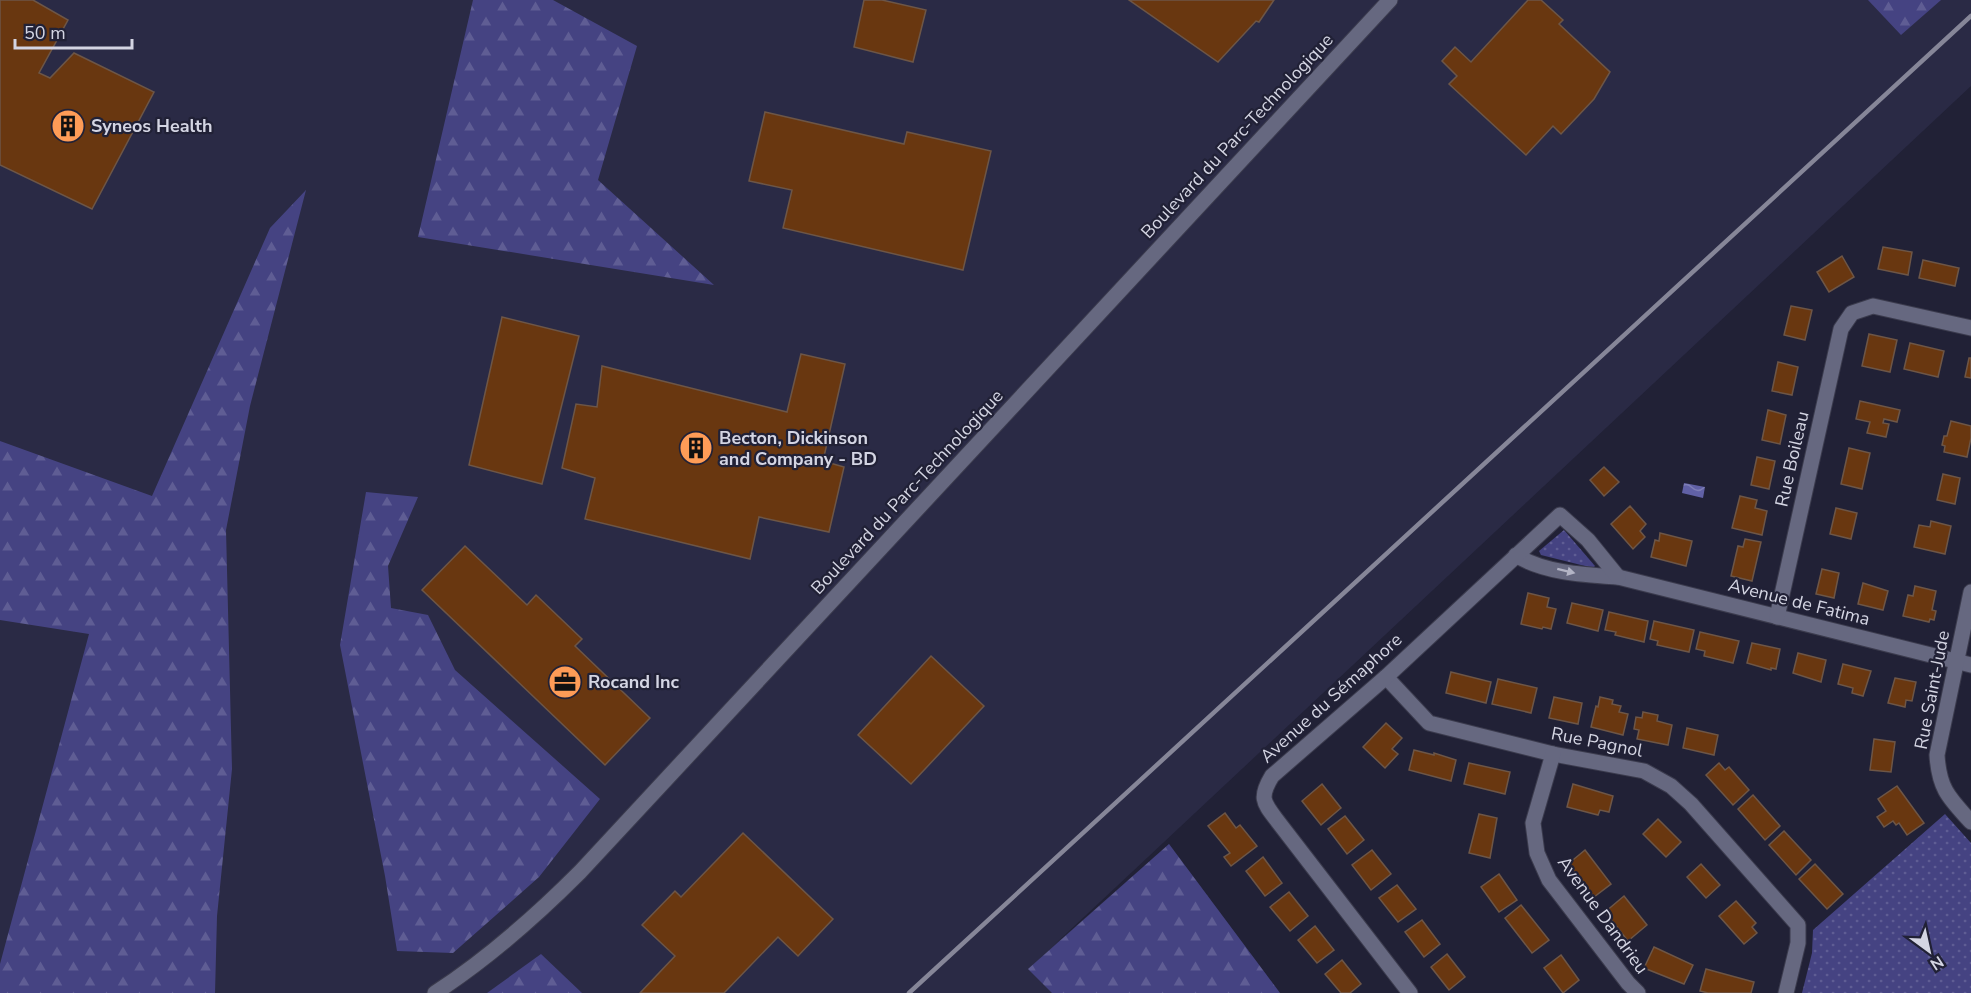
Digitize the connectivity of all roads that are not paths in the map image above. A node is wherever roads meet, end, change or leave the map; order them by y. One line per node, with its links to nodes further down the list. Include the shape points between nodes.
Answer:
1 (1390, 0): 11 (street, Boulevard du Parc-Technologique, via 573,879 511,938)
2 (1971, 328): 6 (street, Rue Boileau, via 1873,306 1852,313 1841,329)
3 (1516, 555): 4 (street, Avenue de Fatima, one-way to 4, via 1525,561 1578,574); 4 (street, Avenue du Sémaphore, via 1560,515 1588,540); 8 (street, Avenue du Sémaphore)
4 (1618, 577): 6 (street, Avenue de Fatima)
5 (1971, 592): 7 (street, Rue Saint-Jude)
6 (1777, 617): 7 (street, Avenue de Fatima)
7 (1964, 663): 10 (street, Rue Saint-Jude, via 1937,755 1938,776 1955,807)
8 (1386, 676): 9 (street, Rue Pagnol, via 1429,723); 12 (street, Avenue du Sémaphore, via 1272,776 1264,790 1264,801)
9 (1553, 754): 13 (street, Avenue Dandrieu, via 1533,823 1537,853 1549,880); 14 (street, Rue Pagnol, via 1644,771 1671,786 1691,804 1798,925 1798,943)
10 (1971, 822)
11 (435, 993)
12 (1410, 993)
13 (1638, 993)
14 (1786, 993)

